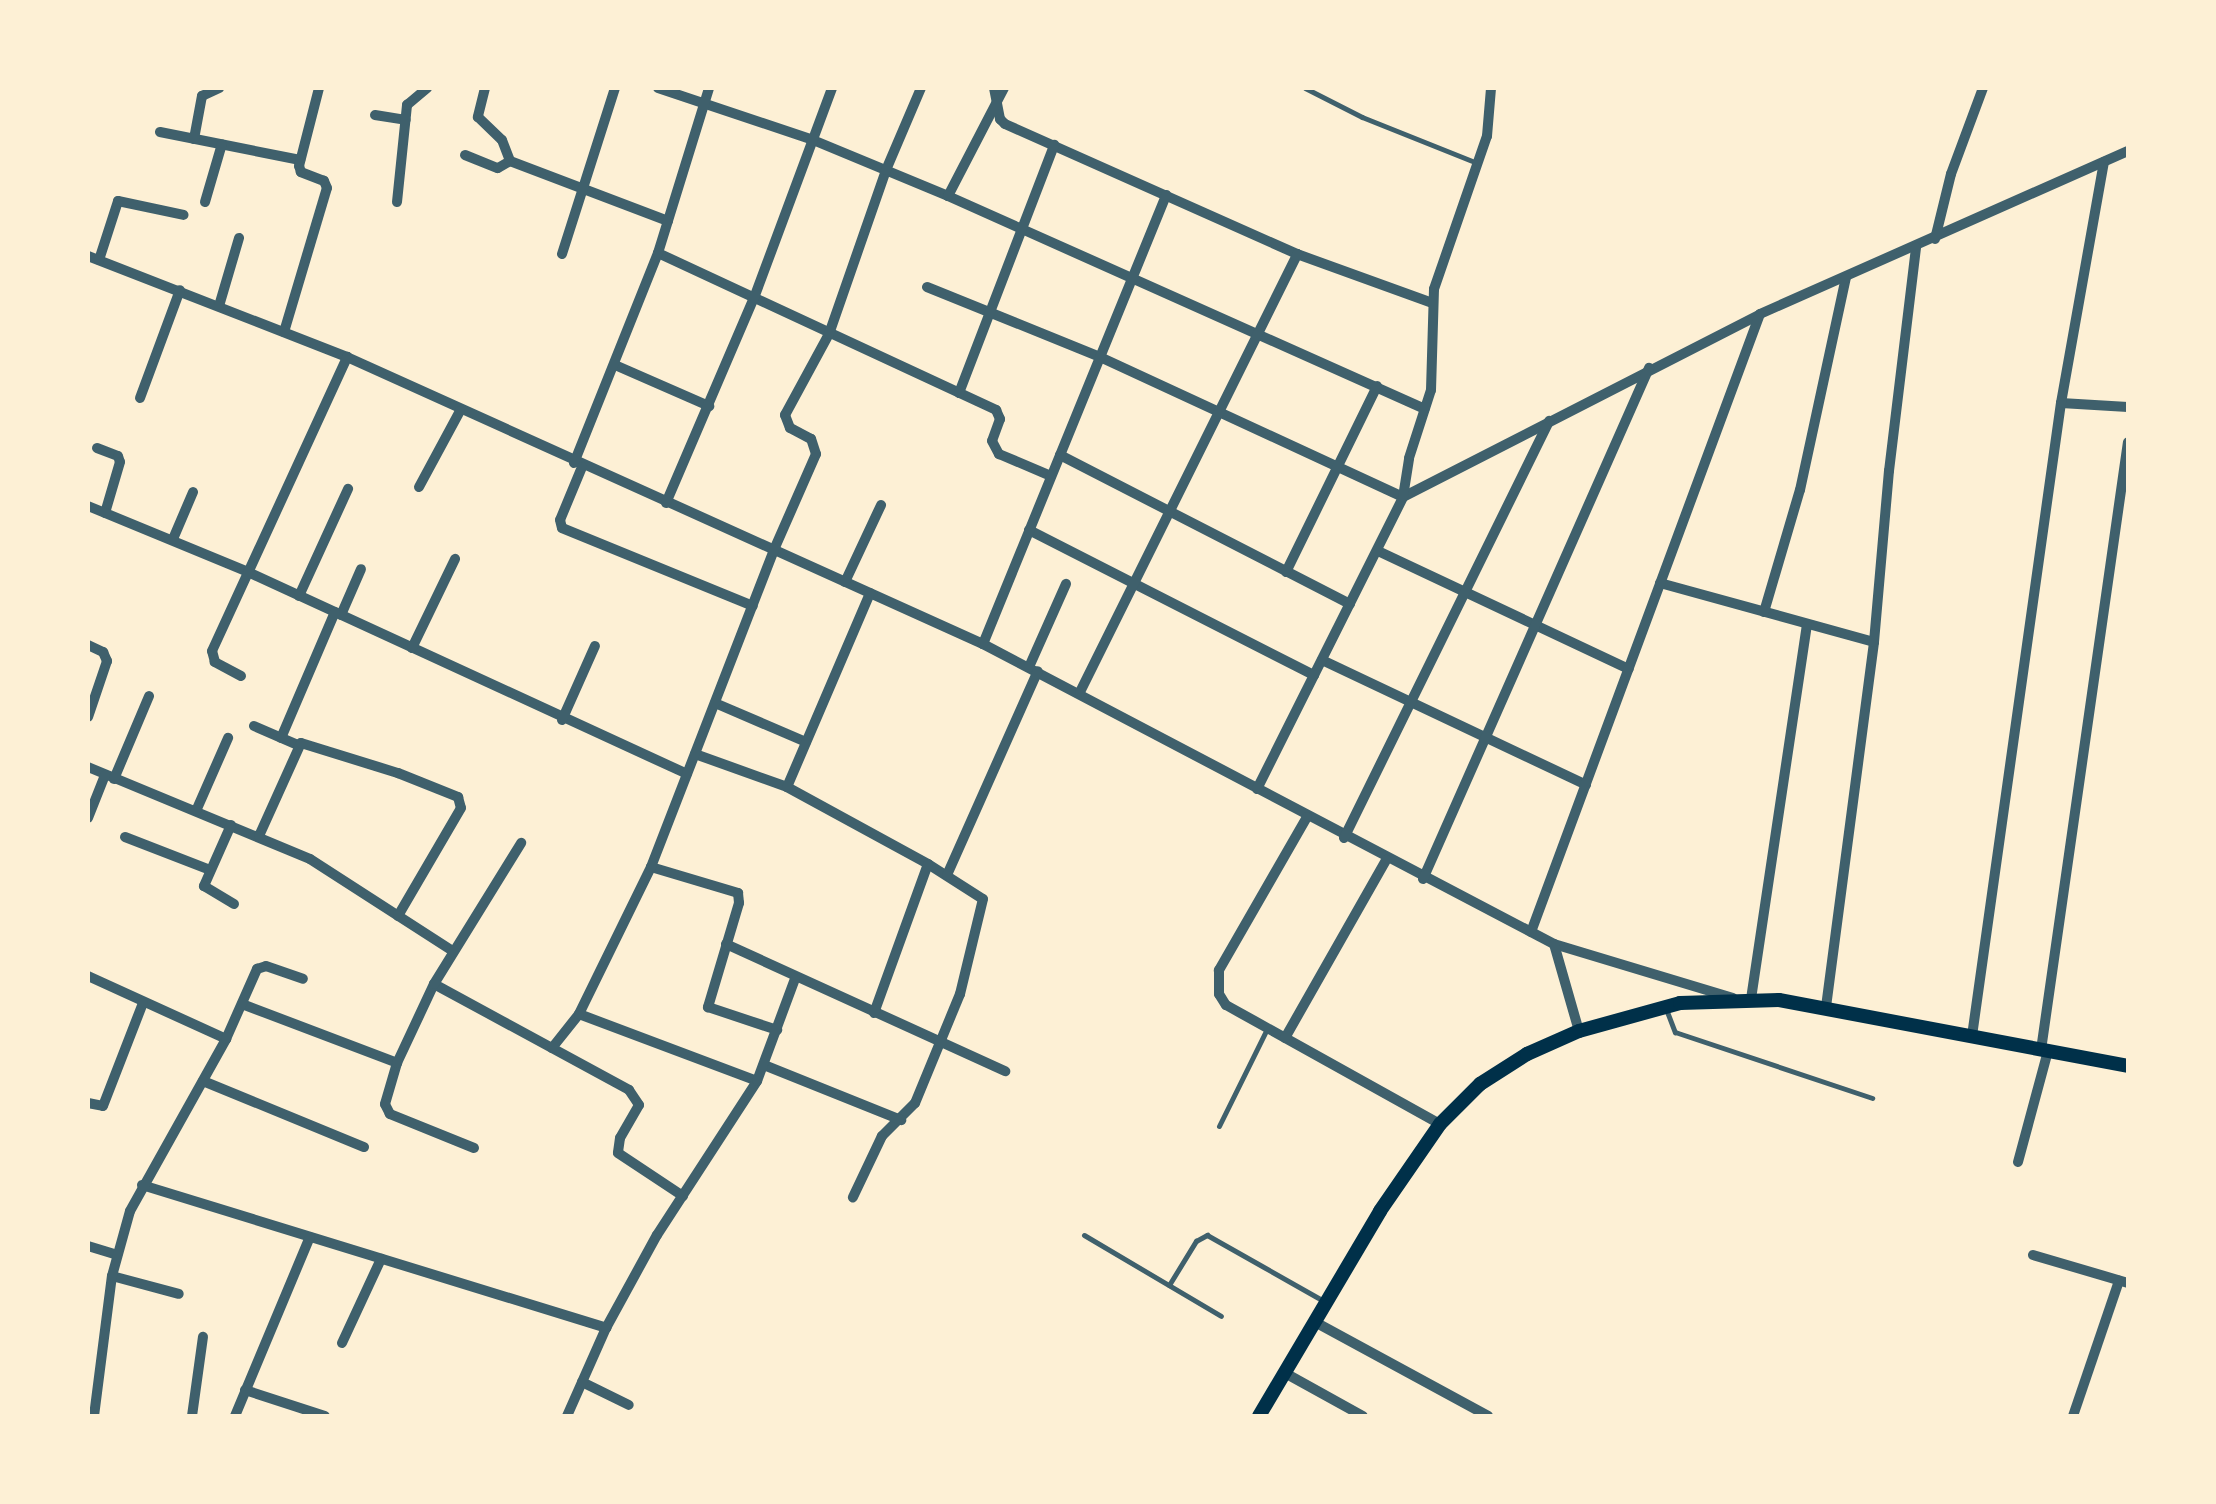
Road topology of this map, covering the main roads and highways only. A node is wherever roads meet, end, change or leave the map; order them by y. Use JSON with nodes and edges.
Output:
{"nodes":[{"id":1,"x":2128,"y":1066,"type":"edge"},
{"id":2,"x":1260,"y":1416,"type":"edge"}],
"edges":[{"from":1,"to":2,"type":"main road"}]}
